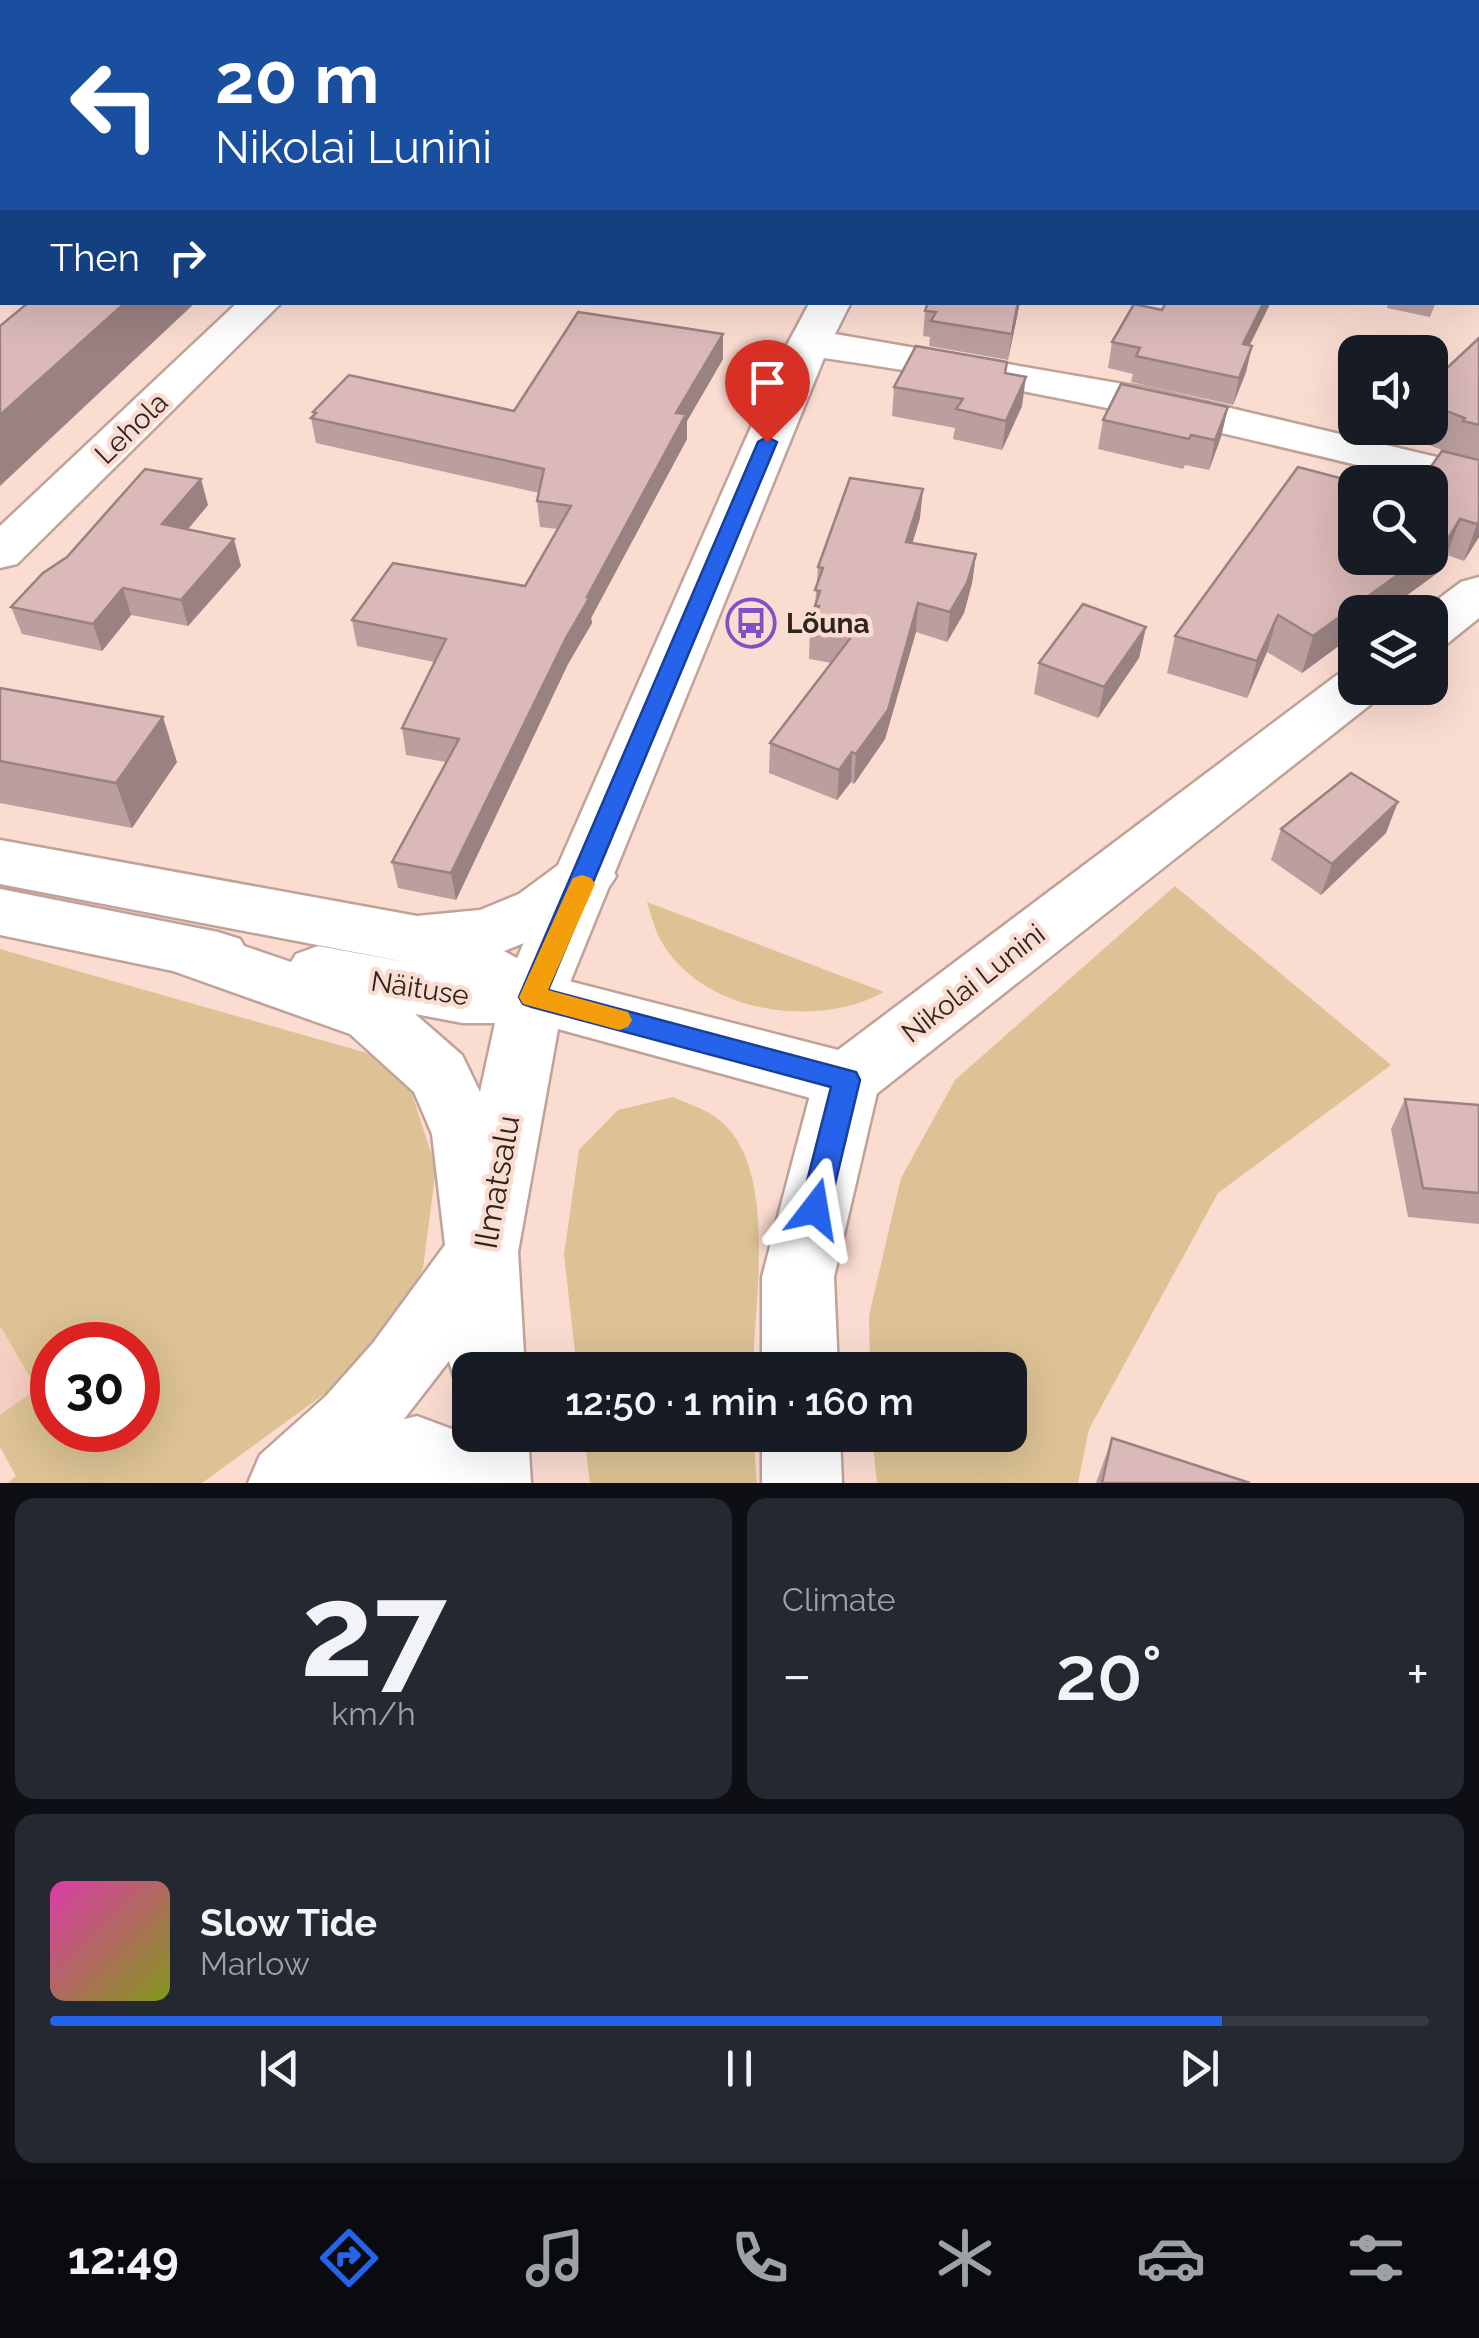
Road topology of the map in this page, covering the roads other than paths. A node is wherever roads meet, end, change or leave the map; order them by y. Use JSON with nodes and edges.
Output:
{"nodes":[{"id":1,"x":259,"y":305,"type":"edge"},
{"id":2,"x":820,"y":323,"type":"edge"},
{"id":3,"x":1479,"y":481,"type":"edge"},
{"id":4,"x":0,"y":552,"type":"edge"},
{"id":5,"x":1338,"y":702,"type":"edge"},
{"id":6,"x":0,"y":862,"type":"edge"},
{"id":7,"x":586,"y":876,"type":"junction"},
{"id":8,"x":0,"y":912,"type":"edge"},
{"id":9,"x":413,"y":940,"type":"junction"},
{"id":10,"x":184,"y":950,"type":"junction"},
{"id":11,"x":532,"y":997,"type":"junction"},
{"id":12,"x":846,"y":1080,"type":"junction"},
{"id":13,"x":482,"y":1252,"type":"junction"},
{"id":14,"x":486,"y":1352,"type":"edge"},
{"id":15,"x":800,"y":1352,"type":"edge"},
{"id":16,"x":490,"y":1452,"type":"edge"},
{"id":17,"x":801,"y":1452,"type":"edge"},
{"id":18,"x":288,"y":1483,"type":"edge"},
{"id":19,"x":331,"y":1483,"type":"edge"},
{"id":20,"x":491,"y":1483,"type":"edge"},
{"id":21,"x":802,"y":1483,"type":"edge"}],
"edges":[{"from":1,"to":4,"type":"street","name":"Lehola"},
{"from":2,"to":3,"type":"street"},
{"from":2,"to":7,"type":"street","name":"Ilmatsalu"},
{"from":5,"to":12,"type":"street","name":"Nikolai Lunini"},
{"from":6,"to":9,"type":"street","name":"Näituse"},
{"from":7,"to":9,"type":"street"},
{"from":7,"to":11,"type":"street","name":"Ilmatsalu"},
{"from":8,"to":10,"type":"street","name":"Näituse"},
{"from":9,"to":11,"type":"street","name":"Näituse"},
{"from":10,"to":11,"type":"street","name":"Näituse"},
{"from":10,"to":13,"type":"street"},
{"from":11,"to":12,"type":"street"},
{"from":11,"to":13,"type":"street","name":"Ilmatsalu"},
{"from":12,"to":15,"type":"street"},
{"from":13,"to":14,"type":"street","name":"Ilmatsalu"},
{"from":13,"to":18,"type":"street"},
{"from":16,"to":20,"type":"street"},
{"from":17,"to":21,"type":"street"},
{"from":19,"to":20,"type":"street"}]}
